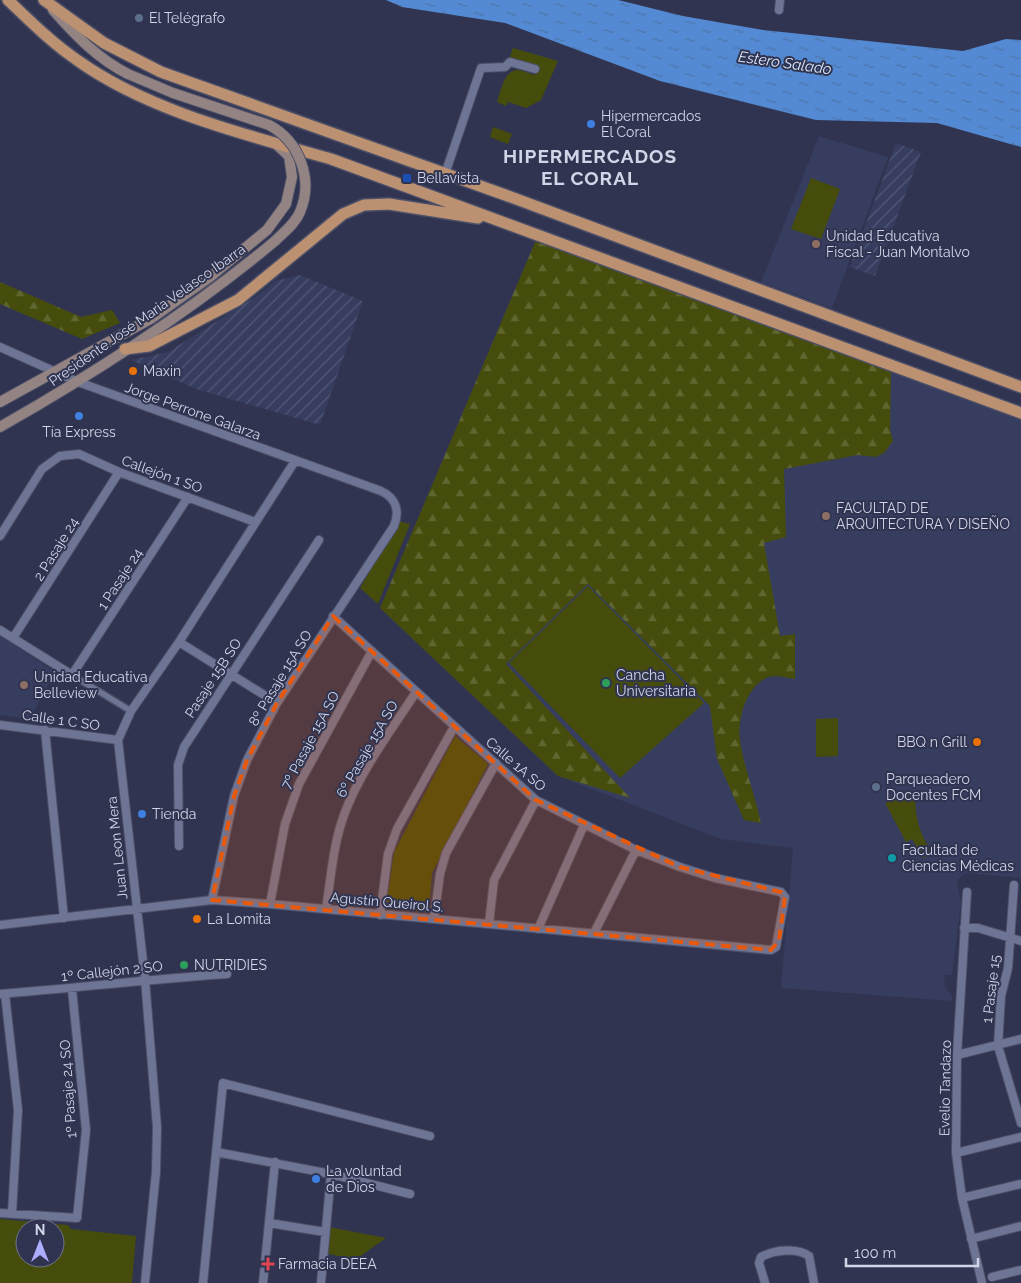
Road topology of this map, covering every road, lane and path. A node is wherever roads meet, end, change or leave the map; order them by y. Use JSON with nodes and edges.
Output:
{"nodes":[{"id":1,"x":8,"y":0,"type":"edge"},
{"id":2,"x":780,"y":0,"type":"edge"},
{"id":3,"x":46,"y":2,"type":"edge"},
{"id":4,"x":779,"y":10,"type":"dead end"},
{"id":5,"x":535,"y":69,"type":"dead end"},
{"id":6,"x":266,"y":140,"type":"junction"},
{"id":7,"x":445,"y":174,"type":"junction"},
{"id":8,"x":504,"y":222,"type":"junction"},
{"id":9,"x":0,"y":347,"type":"edge"},
{"id":10,"x":126,"y":349,"type":"junction"},
{"id":11,"x":53,"y":372,"type":"junction"},
{"id":12,"x":78,"y":382,"type":"junction"},
{"id":13,"x":1021,"y":387,"type":"edge"},
{"id":14,"x":0,"y":402,"type":"edge"},
{"id":15,"x":1021,"y":413,"type":"edge"},
{"id":16,"x":0,"y":427,"type":"edge"},
{"id":17,"x":295,"y":461,"type":"junction"},
{"id":18,"x":119,"y":472,"type":"junction"},
{"id":19,"x":381,"y":491,"type":"joint"},
{"id":20,"x":188,"y":497,"type":"junction"},
{"id":21,"x":255,"y":522,"type":"junction"},
{"id":22,"x":0,"y":536,"type":"edge"},
{"id":23,"x":319,"y":540,"type":"dead end"},
{"id":24,"x":333,"y":616,"type":"junction"},
{"id":25,"x":0,"y":630,"type":"edge"},
{"id":26,"x":13,"y":638,"type":"junction"},
{"id":27,"x":180,"y":642,"type":"junction"},
{"id":28,"x":372,"y":651,"type":"junction"},
{"id":29,"x":232,"y":673,"type":"junction"},
{"id":30,"x":72,"y":675,"type":"junction"},
{"id":31,"x":416,"y":692,"type":"junction"},
{"id":32,"x":277,"y":703,"type":"junction"},
{"id":33,"x":131,"y":712,"type":"junction"},
{"id":34,"x":0,"y":725,"type":"edge"},
{"id":35,"x":454,"y":727,"type":"junction"},
{"id":36,"x":45,"y":730,"type":"junction"},
{"id":37,"x":118,"y":740,"type":"junction"},
{"id":38,"x":496,"y":763,"type":"junction"},
{"id":39,"x":536,"y":800,"type":"junction"},
{"id":40,"x":584,"y":825,"type":"junction"},
{"id":41,"x":179,"y":846,"type":"dead end"},
{"id":42,"x":636,"y":850,"type":"junction"},
{"id":43,"x":1014,"y":886,"type":"dead end"},
{"id":44,"x":967,"y":892,"type":"dead end"},
{"id":45,"x":212,"y":900,"type":"junction"},
{"id":46,"x":270,"y":904,"type":"junction"},
{"id":47,"x":136,"y":909,"type":"junction"},
{"id":48,"x":326,"y":910,"type":"junction"},
{"id":49,"x":380,"y":915,"type":"junction"},
{"id":50,"x":64,"y":918,"type":"junction"},
{"id":51,"x":434,"y":919,"type":"junction"},
{"id":52,"x":489,"y":924,"type":"junction"},
{"id":53,"x":0,"y":925,"type":"edge"},
{"id":54,"x":964,"y":928,"type":"junction"},
{"id":55,"x":538,"y":929,"type":"junction"},
{"id":56,"x":594,"y":933,"type":"junction"},
{"id":57,"x":1009,"y":937,"type":"junction"},
{"id":58,"x":1021,"y":941,"type":"edge"},
{"id":59,"x":771,"y":950,"type":"joint"},
{"id":60,"x":226,"y":974,"type":"dead end"},
{"id":61,"x":145,"y":979,"type":"junction"},
{"id":62,"x":72,"y":989,"type":"junction"},
{"id":63,"x":3,"y":994,"type":"edge"},
{"id":64,"x":1021,"y":1039,"type":"edge"},
{"id":65,"x":998,"y":1046,"type":"junction"},
{"id":66,"x":957,"y":1054,"type":"junction"},
{"id":67,"x":1017,"y":1092,"type":"edge"},
{"id":68,"x":1021,"y":1123,"type":"edge"},
{"id":69,"x":430,"y":1136,"type":"dead end"},
{"id":70,"x":1021,"y":1137,"type":"edge"},
{"id":71,"x":216,"y":1152,"type":"junction"},
{"id":72,"x":956,"y":1153,"type":"junction"},
{"id":73,"x":275,"y":1162,"type":"junction"},
{"id":74,"x":331,"y":1174,"type":"junction"},
{"id":75,"x":1021,"y":1184,"type":"edge"},
{"id":76,"x":410,"y":1194,"type":"dead end"},
{"id":77,"x":962,"y":1198,"type":"junction"},
{"id":78,"x":0,"y":1213,"type":"edge"},
{"id":79,"x":12,"y":1213,"type":"junction"},
{"id":80,"x":269,"y":1222,"type":"junction"},
{"id":81,"x":1021,"y":1226,"type":"edge"},
{"id":82,"x":325,"y":1232,"type":"junction"},
{"id":83,"x":971,"y":1239,"type":"junction"},
{"id":84,"x":1021,"y":1270,"type":"edge"},
{"id":85,"x":992,"y":1276,"type":"dead end"},
{"id":86,"x":145,"y":1283,"type":"edge"},
{"id":87,"x":204,"y":1283,"type":"edge"},
{"id":88,"x":263,"y":1283,"type":"edge"},
{"id":89,"x":321,"y":1283,"type":"edge"},
{"id":90,"x":765,"y":1283,"type":"edge"},
{"id":91,"x":814,"y":1283,"type":"edge"},
{"id":92,"x":982,"y":1283,"type":"edge"}],
"edges":[{"from":1,"to":6,"type":"main road"},
{"from":2,"to":4,"type":"street"},
{"from":3,"to":7,"type":"main road"},
{"from":3,"to":10,"type":"main road","name":"Presidente José Maria Velasco Ibarra","bridge":true},
{"from":5,"to":7,"type":"street"},
{"from":6,"to":8,"type":"main road"},
{"from":6,"to":11,"type":"main road","name":"Presidente José Maria Velasco Ibarra"},
{"from":7,"to":13,"type":"main road"},
{"from":8,"to":10,"type":"main road"},
{"from":8,"to":15,"type":"main road"},
{"from":9,"to":11,"type":"street","name":"Jorge Perrone Galarza"},
{"from":10,"to":12,"type":"main road","name":"Presidente José Maria Velasco Ibarra"},
{"from":11,"to":12,"type":"street","name":"Jorge Perrone Galarza"},
{"from":11,"to":14,"type":"main road","name":"Presidente José Maria Velasco Ibarra"},
{"from":12,"to":16,"type":"main road","name":"Presidente José Maria Velasco Ibarra"},
{"from":12,"to":17,"type":"street","name":"Jorge Perrone Galarza"},
{"from":17,"to":19,"type":"street","name":"Jorge Perrone Galarza"},
{"from":17,"to":21,"type":"street"},
{"from":18,"to":20,"type":"street","name":"Callejón 1 SO"},
{"from":18,"to":22,"type":"street","name":"Callejón 1 SO"},
{"from":18,"to":26,"type":"street","name":"2 Pasaje 24"},
{"from":19,"to":24,"type":"street","name":"8º Pasaje 15A SO"},
{"from":20,"to":21,"type":"street","name":"Callejón 1 SO"},
{"from":20,"to":30,"type":"street","name":"1 Pasaje 24"},
{"from":21,"to":27,"type":"street"},
{"from":23,"to":29,"type":"street","name":"Pasaje 15B SO"},
{"from":24,"to":28,"type":"street","name":"Calle 1A SO"},
{"from":24,"to":32,"type":"street","name":"8º Pasaje 15A SO"},
{"from":25,"to":26,"type":"street"},
{"from":26,"to":30,"type":"street"},
{"from":27,"to":29,"type":"street"},
{"from":27,"to":33,"type":"street"},
{"from":28,"to":31,"type":"street","name":"Calle 1A SO"},
{"from":28,"to":46,"type":"street","name":"7º Pasaje 15A SO"},
{"from":29,"to":32,"type":"street"},
{"from":29,"to":41,"type":"street","name":"Pasaje 15B SO"},
{"from":30,"to":33,"type":"street"},
{"from":31,"to":35,"type":"street","name":"Calle 1A SO"},
{"from":31,"to":48,"type":"street","name":"6º Pasaje 15A SO"},
{"from":32,"to":45,"type":"street","name":"8º Pasaje 15A SO"},
{"from":33,"to":37,"type":"street"},
{"from":34,"to":36,"type":"street","name":"Calle 1 C SO"},
{"from":35,"to":38,"type":"street","name":"Calle 1A SO"},
{"from":35,"to":49,"type":"street"},
{"from":36,"to":37,"type":"street","name":"Calle 1 C SO"},
{"from":36,"to":50,"type":"street"},
{"from":37,"to":47,"type":"street","name":"Juan Leon Mera"},
{"from":38,"to":39,"type":"street","name":"Calle 1A SO"},
{"from":38,"to":51,"type":"street"},
{"from":39,"to":40,"type":"street","name":"Calle 1A SO"},
{"from":39,"to":52,"type":"street"},
{"from":40,"to":42,"type":"street","name":"Calle 1A SO"},
{"from":40,"to":55,"type":"street"},
{"from":42,"to":56,"type":"street"},
{"from":42,"to":59,"type":"street","name":"Calle 1A SO"},
{"from":43,"to":57,"type":"street","name":"1 Pasaje 15"},
{"from":44,"to":54,"type":"street","name":"Evelio Tandazo"},
{"from":45,"to":46,"type":"street","name":"Agustín Queirol S."},
{"from":45,"to":47,"type":"street","name":"Agustín Queirol S."},
{"from":46,"to":48,"type":"street","name":"Agustín Queirol S."},
{"from":47,"to":50,"type":"street","name":"Agustín Queirol S."},
{"from":47,"to":61,"type":"street","name":"Juan Leon Mera"},
{"from":48,"to":49,"type":"street","name":"Agustín Queirol S."},
{"from":49,"to":51,"type":"street","name":"Agustín Queirol S."},
{"from":50,"to":53,"type":"street","name":"Agustín Queirol S."},
{"from":51,"to":52,"type":"street","name":"Agustín Queirol S."},
{"from":52,"to":55,"type":"street","name":"Agustín Queirol S."},
{"from":54,"to":57,"type":"street"},
{"from":54,"to":66,"type":"street","name":"Evelio Tandazo"},
{"from":55,"to":56,"type":"street","name":"Agustín Queirol S."},
{"from":56,"to":59,"type":"street","name":"Agustín Queirol S."},
{"from":57,"to":58,"type":"street"},
{"from":57,"to":65,"type":"street","name":"1 Pasaje 15"},
{"from":60,"to":61,"type":"street","name":"1º Callejón 2 SO"},
{"from":61,"to":62,"type":"street","name":"1º Callejón 2 SO"},
{"from":61,"to":86,"type":"street","name":"Juan Leon Mera"},
{"from":62,"to":63,"type":"street","name":"1º Callejón 2 SO"},
{"from":62,"to":79,"type":"street","name":"1º Pasaje 24 SO"},
{"from":63,"to":79,"type":"street"},
{"from":64,"to":65,"type":"street"},
{"from":65,"to":66,"type":"street"},
{"from":65,"to":67,"type":"street","name":"1 Pasaje 15"},
{"from":66,"to":72,"type":"street","name":"Evelio Tandazo"},
{"from":67,"to":68,"type":"street","name":"1 Pasaje 15"},
{"from":69,"to":71,"type":"street"},
{"from":70,"to":72,"type":"street"},
{"from":71,"to":73,"type":"street"},
{"from":71,"to":87,"type":"street"},
{"from":72,"to":77,"type":"street","name":"Evelio Tandazo"},
{"from":73,"to":74,"type":"street"},
{"from":73,"to":80,"type":"street"},
{"from":74,"to":76,"type":"street"},
{"from":74,"to":82,"type":"street"},
{"from":75,"to":77,"type":"street"},
{"from":77,"to":83,"type":"street","name":"Evelio Tandazo"},
{"from":78,"to":79,"type":"street"},
{"from":80,"to":82,"type":"street"},
{"from":80,"to":88,"type":"street"},
{"from":81,"to":83,"type":"street"},
{"from":82,"to":89,"type":"street"},
{"from":83,"to":92,"type":"street","name":"Evelio Tandazo"},
{"from":84,"to":85,"type":"street"},
{"from":90,"to":91,"type":"street"}]}
